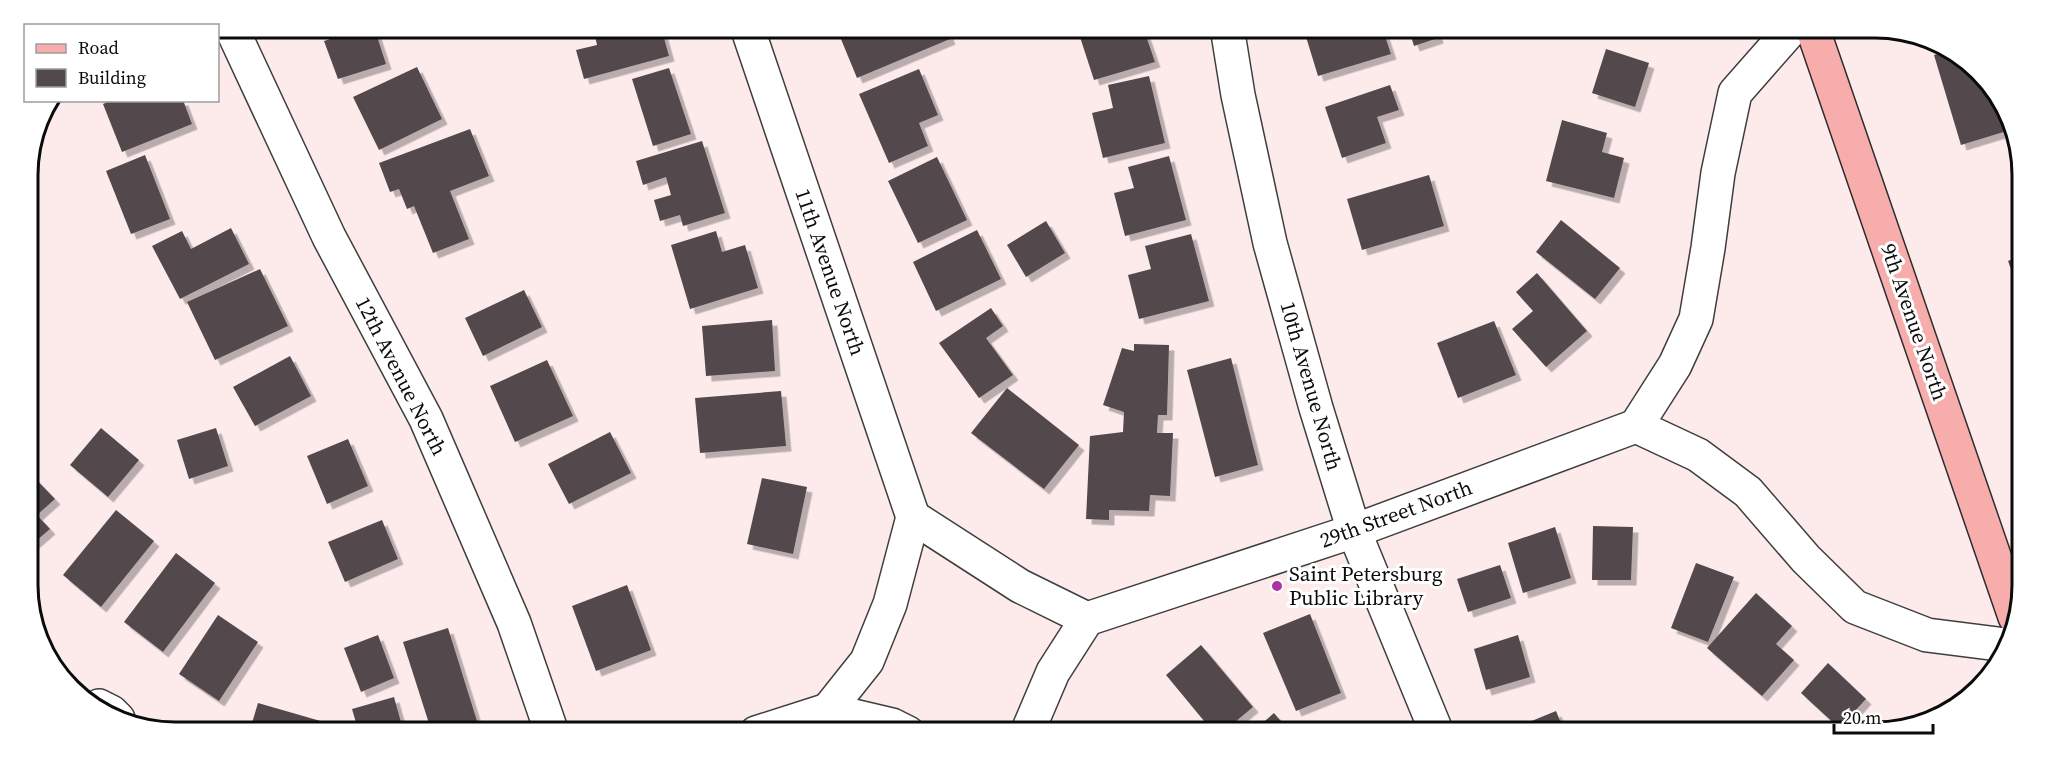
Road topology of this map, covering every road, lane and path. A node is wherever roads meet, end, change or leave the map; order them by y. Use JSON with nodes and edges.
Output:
{"nodes":[{"id":1,"x":236,"y":38,"type":"edge"},
{"id":2,"x":751,"y":38,"type":"edge"},
{"id":3,"x":1229,"y":38,"type":"edge"},
{"id":4,"x":1782,"y":38,"type":"edge"},
{"id":5,"x":1816,"y":38,"type":"edge"},
{"id":6,"x":1636,"y":426,"type":"junction"},
{"id":7,"x":913,"y":517,"type":"junction"},
{"id":8,"x":1354,"y":531,"type":"junction"},
{"id":9,"x":2011,"y":603,"type":"edge"},
{"id":10,"x":1087,"y":619,"type":"junction"},
{"id":11,"x":1999,"y":644,"type":"edge"},
{"id":12,"x":828,"y":710,"type":"junction"},
{"id":13,"x":1031,"y":722,"type":"edge"},
{"id":14,"x":1433,"y":722,"type":"edge"},
{"id":15,"x":548,"y":723,"type":"edge"},
{"id":16,"x":788,"y":723,"type":"edge"},
{"id":17,"x":882,"y":723,"type":"edge"}],
"edges":[{"from":1,"to":15,"type":"street","name":"12th Avenue North"},
{"from":2,"to":7,"type":"street","name":"11th Avenue North"},
{"from":3,"to":8,"type":"street","name":"10th Avenue North"},
{"from":4,"to":6,"type":"street"},
{"from":5,"to":9,"type":"street","name":"9th Avenue North"},
{"from":6,"to":8,"type":"street","name":"29th Street North"},
{"from":6,"to":11,"type":"street"},
{"from":7,"to":10,"type":"street"},
{"from":7,"to":12,"type":"street"},
{"from":8,"to":10,"type":"street","name":"29th Street North"},
{"from":8,"to":14,"type":"street","name":"10th Avenue North"},
{"from":10,"to":13,"type":"street"},
{"from":12,"to":16,"type":"street"},
{"from":12,"to":17,"type":"street"}]}
